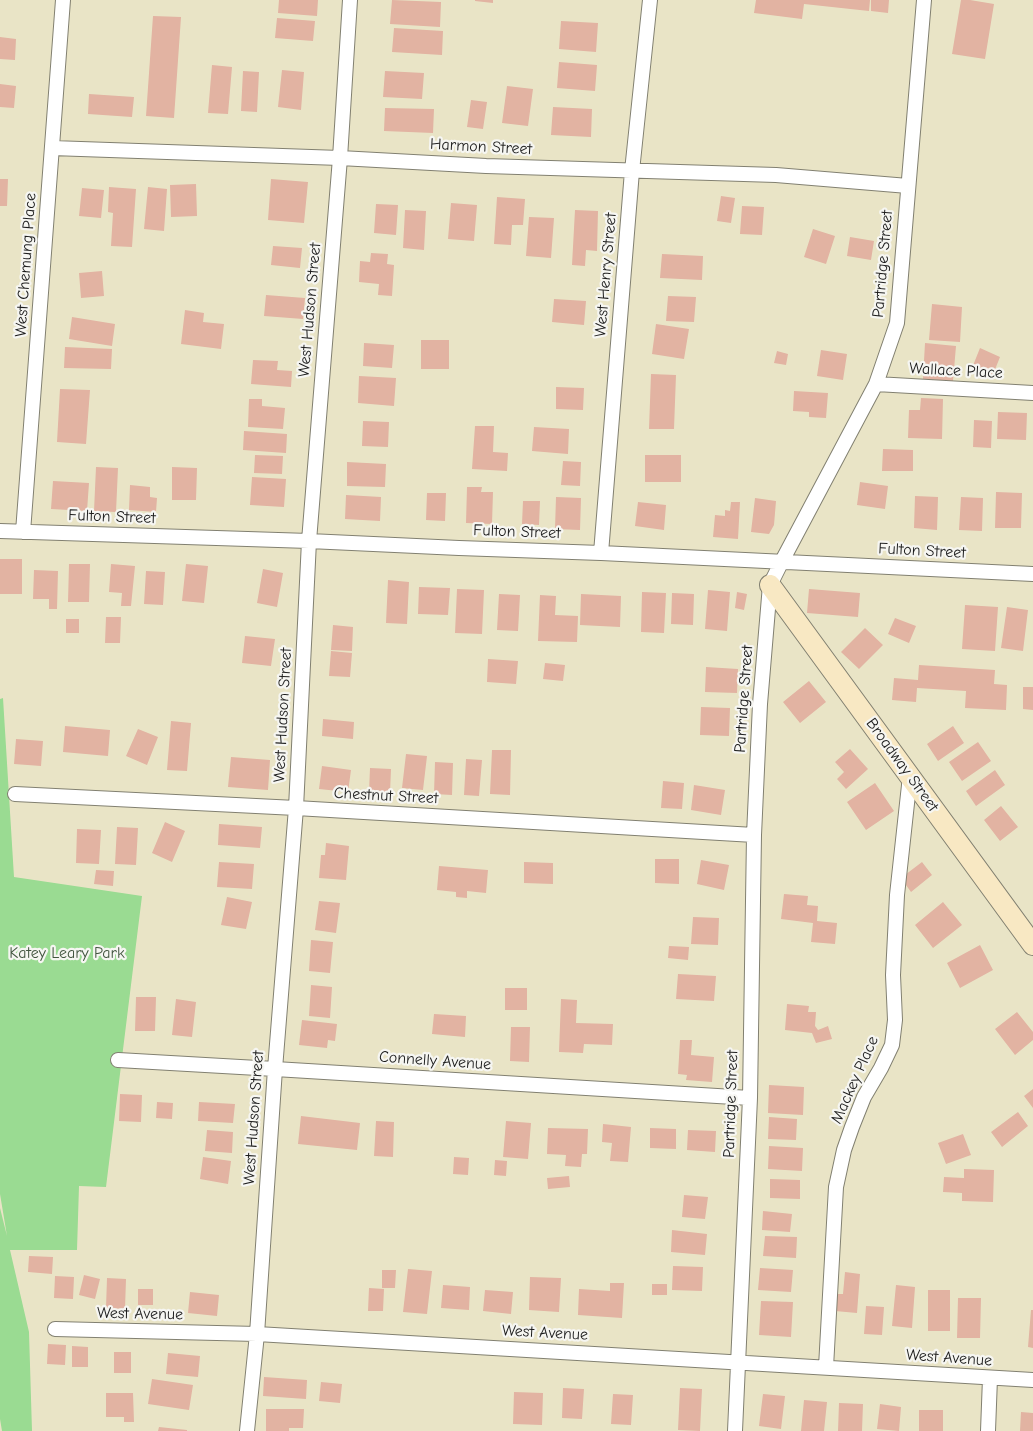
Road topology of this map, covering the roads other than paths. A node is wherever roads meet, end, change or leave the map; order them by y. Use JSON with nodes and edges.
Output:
{"nodes":[{"id":1,"x":63,"y":0,"type":"edge"},
{"id":2,"x":350,"y":0,"type":"edge"},
{"id":3,"x":650,"y":0,"type":"edge"},
{"id":4,"x":924,"y":0,"type":"edge"},
{"id":5,"x":52,"y":148,"type":"junction"},
{"id":6,"x":340,"y":158,"type":"junction"},
{"id":7,"x":632,"y":170,"type":"junction"},
{"id":8,"x":908,"y":186,"type":"junction"},
{"id":9,"x":876,"y":384,"type":"junction"},
{"id":10,"x":1033,"y":393,"type":"edge"},
{"id":11,"x":0,"y":531,"type":"edge"},
{"id":12,"x":23,"y":532,"type":"junction"},
{"id":13,"x":309,"y":541,"type":"junction"},
{"id":14,"x":601,"y":553,"type":"junction"},
{"id":15,"x":781,"y":562,"type":"junction"},
{"id":16,"x":1033,"y":574,"type":"edge"},
{"id":17,"x":770,"y":585,"type":"junction"},
{"id":18,"x":910,"y":776,"type":"junction"},
{"id":19,"x":15,"y":794,"type":"dead end"},
{"id":20,"x":296,"y":808,"type":"junction"},
{"id":21,"x":754,"y":835,"type":"junction"},
{"id":22,"x":1033,"y":946,"type":"edge"},
{"id":23,"x":118,"y":1060,"type":"dead end"},
{"id":24,"x":275,"y":1069,"type":"junction"},
{"id":25,"x":750,"y":1098,"type":"junction"},
{"id":26,"x":55,"y":1329,"type":"dead end"},
{"id":27,"x":256,"y":1334,"type":"junction"},
{"id":28,"x":738,"y":1362,"type":"junction"},
{"id":29,"x":826,"y":1367,"type":"junction"},
{"id":30,"x":990,"y":1378,"type":"junction"},
{"id":31,"x":1033,"y":1380,"type":"edge"},
{"id":32,"x":247,"y":1431,"type":"edge"},
{"id":33,"x":734,"y":1431,"type":"edge"},
{"id":34,"x":988,"y":1431,"type":"edge"}],
"edges":[{"from":1,"to":5,"type":"street","name":"West Chemung Place"},
{"from":2,"to":6,"type":"street","name":"West Hudson Street"},
{"from":3,"to":7,"type":"street","name":"West Henry Street"},
{"from":4,"to":8,"type":"street","name":"Partridge Street"},
{"from":5,"to":6,"type":"street","name":"Harmon Street"},
{"from":5,"to":12,"type":"street","name":"West Chemung Place"},
{"from":6,"to":7,"type":"street","name":"Harmon Street"},
{"from":6,"to":13,"type":"street","name":"West Hudson Street"},
{"from":7,"to":8,"type":"street","name":"Harmon Street"},
{"from":7,"to":14,"type":"street","name":"West Henry Street"},
{"from":8,"to":9,"type":"street","name":"Partridge Street"},
{"from":9,"to":10,"type":"street","name":"Wallace Place"},
{"from":9,"to":15,"type":"street","name":"Partridge Street"},
{"from":11,"to":12,"type":"street","name":"Fulton Street"},
{"from":12,"to":13,"type":"street","name":"Fulton Street"},
{"from":13,"to":14,"type":"street","name":"Fulton Street"},
{"from":13,"to":20,"type":"street","name":"West Hudson Street"},
{"from":14,"to":15,"type":"street","name":"Fulton Street"},
{"from":15,"to":16,"type":"street","name":"Fulton Street"},
{"from":15,"to":17,"type":"street","name":"Partridge Street"},
{"from":17,"to":18,"type":"street","name":"Broadway Street"},
{"from":17,"to":21,"type":"street","name":"Partridge Street"},
{"from":18,"to":22,"type":"street","name":"Broadway Street"},
{"from":18,"to":29,"type":"street","name":"Mackey Place"},
{"from":19,"to":20,"type":"street","name":"Chestnut Street"},
{"from":20,"to":21,"type":"street","name":"Chestnut Street"},
{"from":20,"to":24,"type":"street","name":"West Hudson Street"},
{"from":21,"to":25,"type":"street","name":"Partridge Street"},
{"from":23,"to":24,"type":"street","name":"Connelly Avenue"},
{"from":24,"to":25,"type":"street","name":"Connelly Avenue"},
{"from":24,"to":27,"type":"street","name":"West Hudson Street"},
{"from":25,"to":28,"type":"street","name":"Partridge Street"},
{"from":26,"to":27,"type":"street","name":"West Avenue"},
{"from":27,"to":28,"type":"street","name":"West Avenue"},
{"from":27,"to":32,"type":"street","name":"West Hudson Street"},
{"from":28,"to":29,"type":"street","name":"West Avenue"},
{"from":28,"to":33,"type":"street","name":"Partridge Street"},
{"from":29,"to":30,"type":"street","name":"West Avenue"},
{"from":30,"to":31,"type":"street","name":"West Avenue"},
{"from":30,"to":34,"type":"street"}]}
